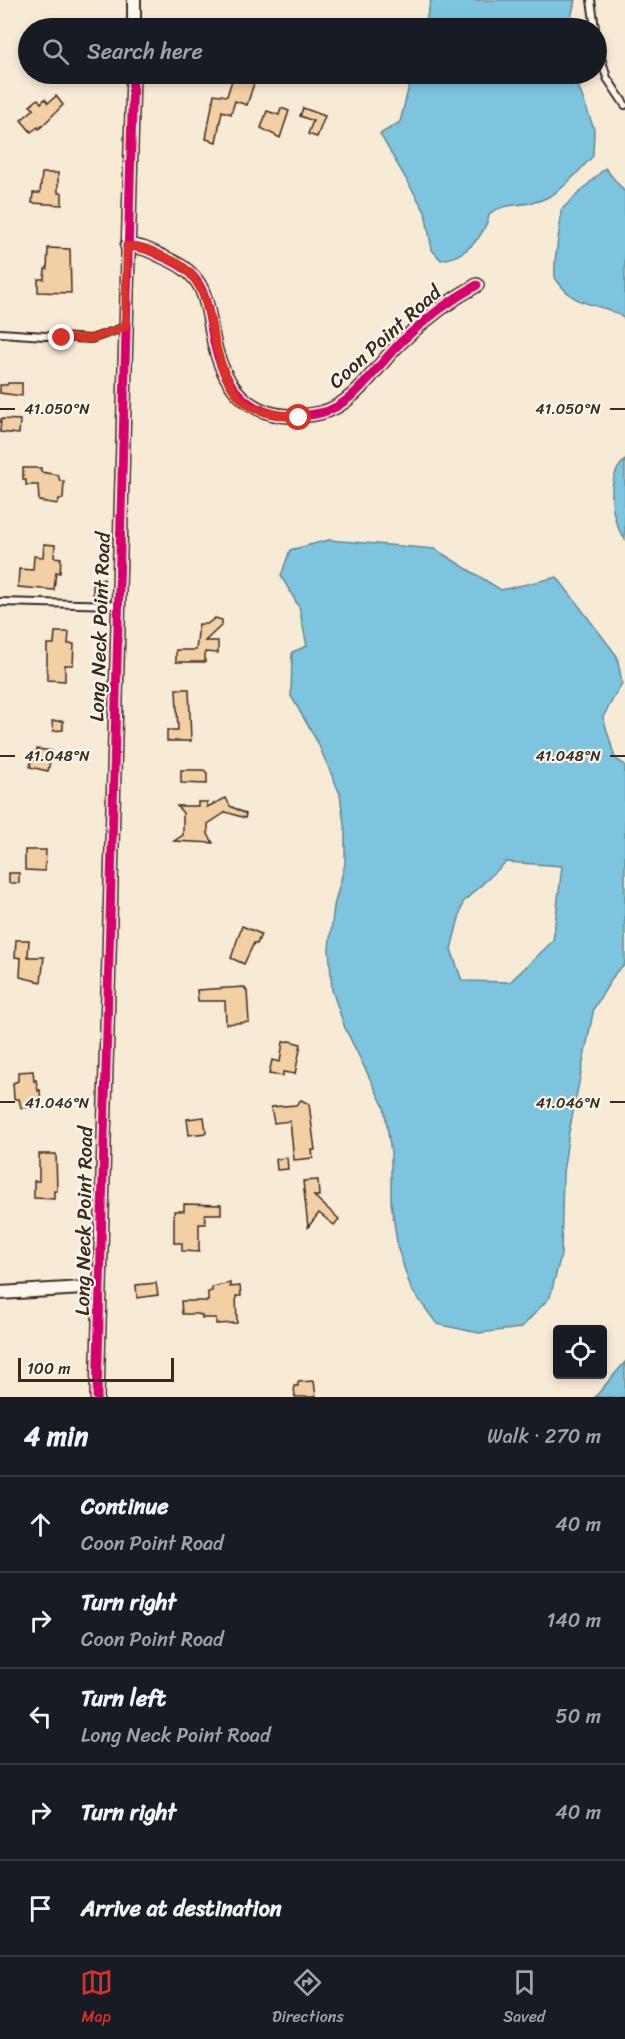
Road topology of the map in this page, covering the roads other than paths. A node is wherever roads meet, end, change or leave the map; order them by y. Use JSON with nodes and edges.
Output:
{"nodes":[{"id":1,"x":134,"y":0,"type":"edge"},
{"id":2,"x":591,"y":0,"type":"edge"},
{"id":3,"x":134,"y":18,"type":"edge"},
{"id":4,"x":594,"y":18,"type":"edge"},
{"id":5,"x":607,"y":78,"type":"edge"},
{"id":6,"x":133,"y":84,"type":"edge"},
{"id":7,"x":625,"y":105,"type":"edge"},
{"id":8,"x":127,"y":246,"type":"junction"},
{"id":9,"x":477,"y":285,"type":"dead end"},
{"id":10,"x":125,"y":327,"type":"junction"},
{"id":11,"x":0,"y":333,"type":"edge"},
{"id":12,"x":0,"y":602,"type":"edge"},
{"id":13,"x":117,"y":605,"type":"junction"},
{"id":14,"x":100,"y":1287,"type":"junction"},
{"id":15,"x":0,"y":1293,"type":"edge"},
{"id":16,"x":98,"y":1397,"type":"edge"}],
"edges":[{"from":1,"to":3,"type":"street"},
{"from":2,"to":4,"type":"lane"},
{"from":5,"to":7,"type":"lane"},
{"from":6,"to":8,"type":"street","name":"Long Neck Point Road"},
{"from":8,"to":9,"type":"street","name":"Coon Point Road"},
{"from":8,"to":10,"type":"street","name":"Long Neck Point Road"},
{"from":10,"to":11,"type":"lane"},
{"from":10,"to":13,"type":"street","name":"Long Neck Point Road"},
{"from":12,"to":13,"type":"lane"},
{"from":13,"to":14,"type":"street","name":"Long Neck Point Road"},
{"from":14,"to":15,"type":"street"},
{"from":14,"to":16,"type":"street","name":"Long Neck Point Road"}]}
